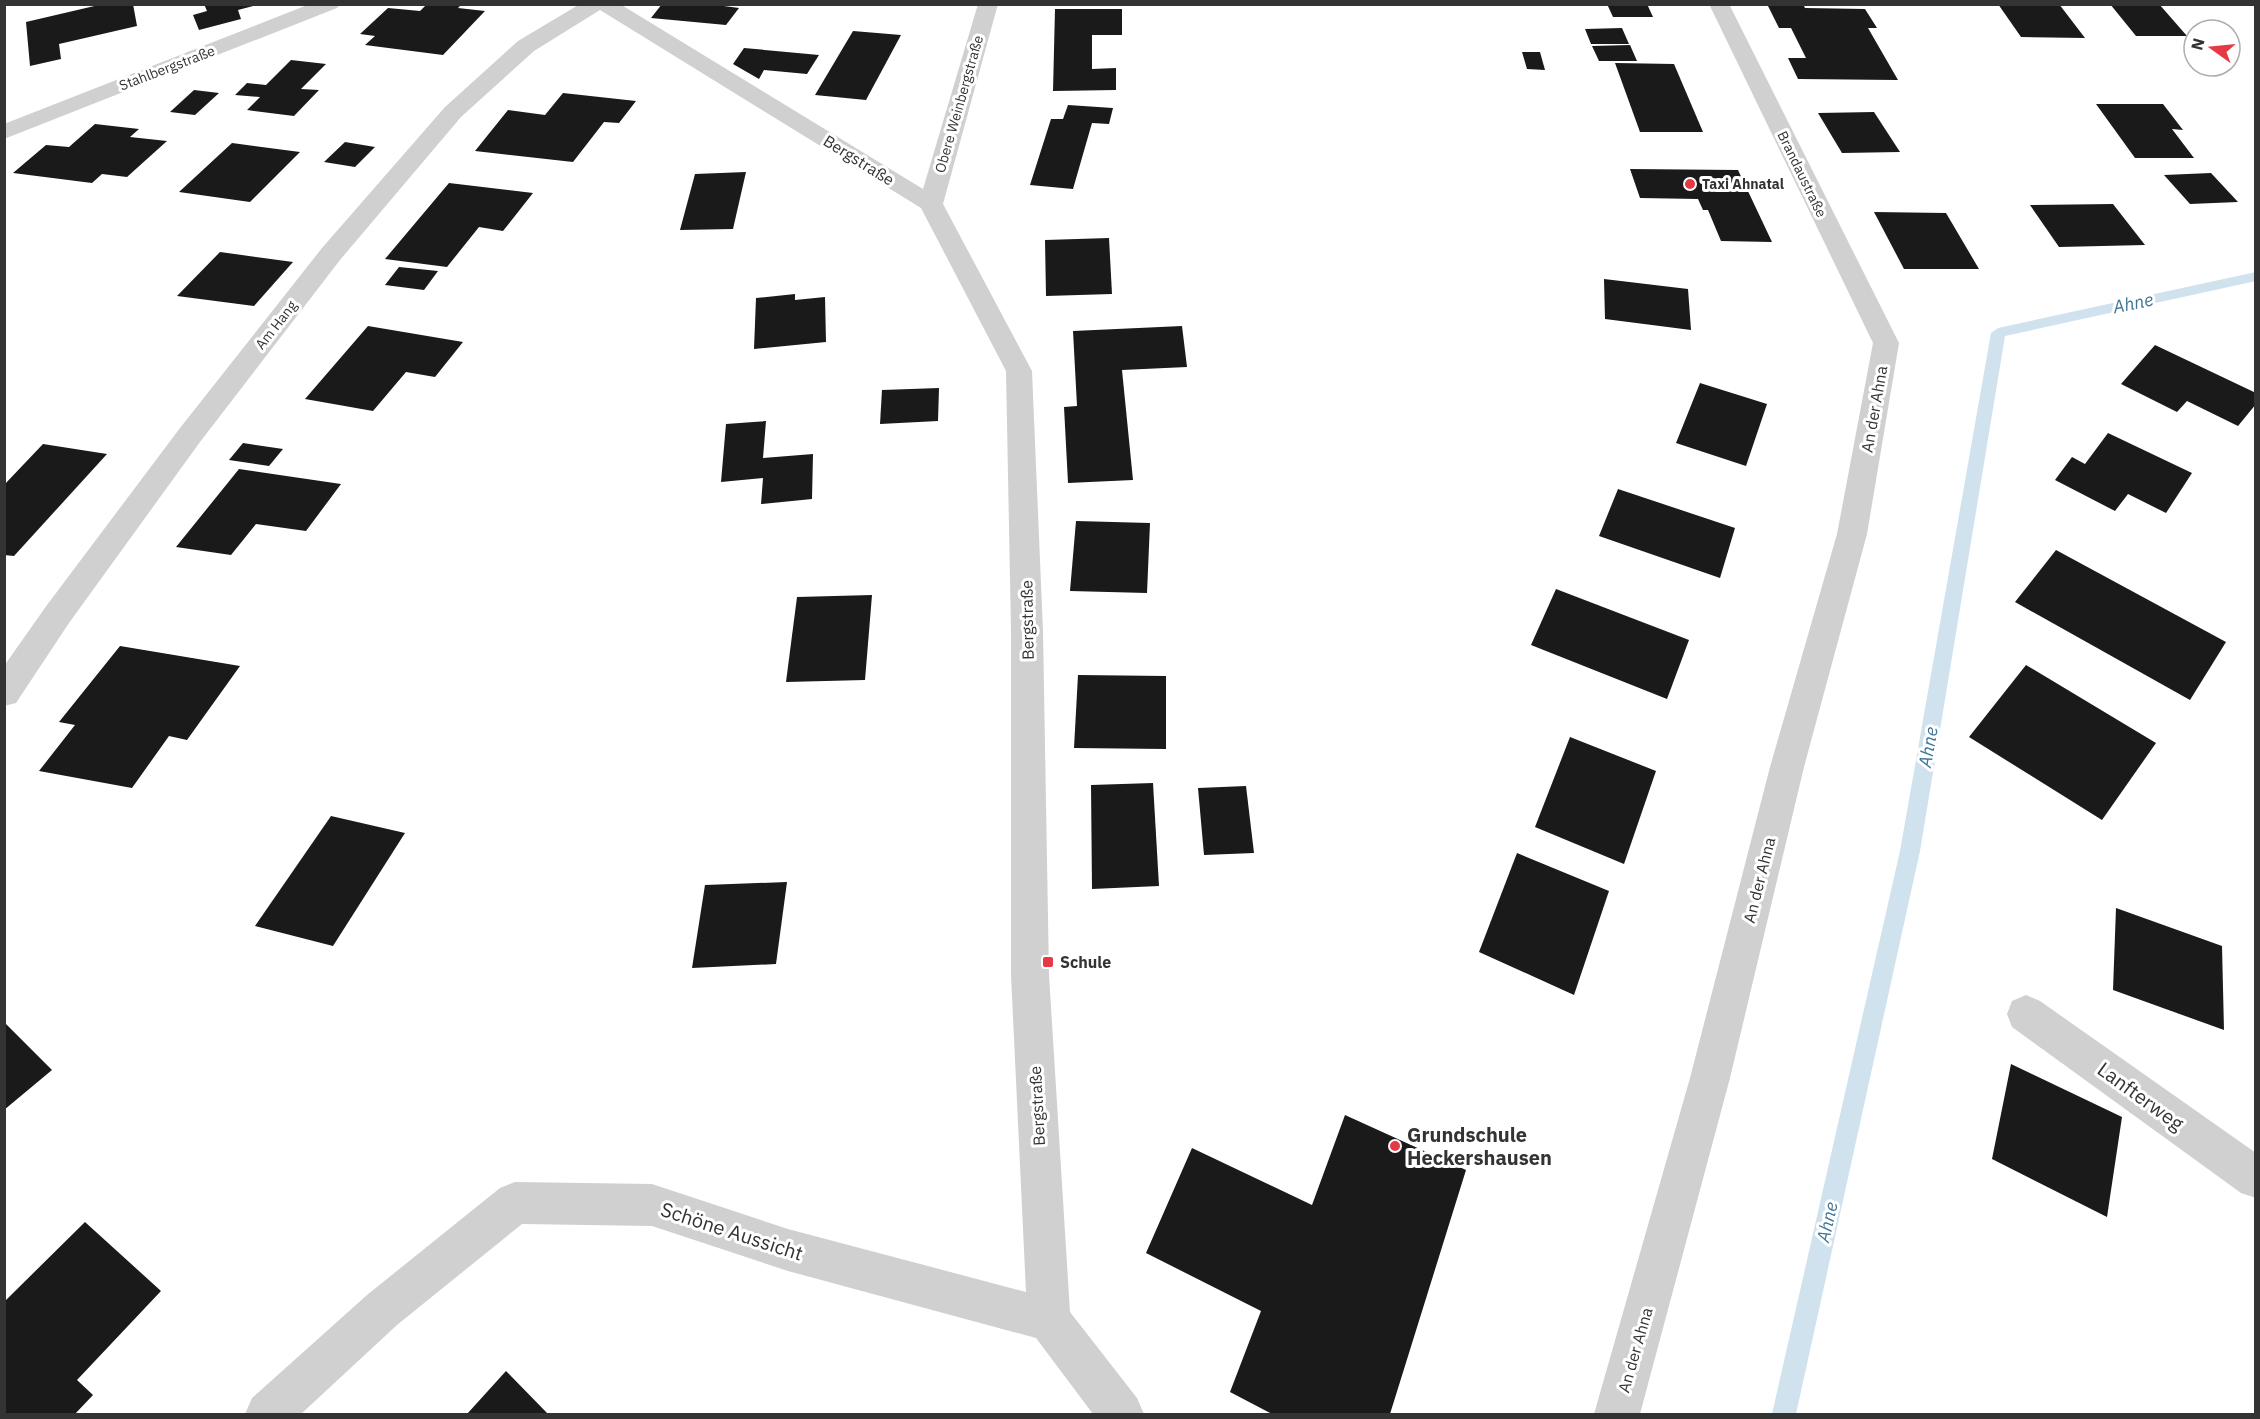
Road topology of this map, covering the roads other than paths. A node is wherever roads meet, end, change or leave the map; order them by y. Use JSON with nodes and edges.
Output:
{"nodes":[{"id":1,"x":330,"y":4,"type":"edge"},
{"id":2,"x":596,"y":4,"type":"edge"},
{"id":3,"x":606,"y":4,"type":"edge"},
{"id":4,"x":988,"y":4,"type":"edge"},
{"id":5,"x":1719,"y":4,"type":"edge"},
{"id":6,"x":4,"y":132,"type":"edge"},
{"id":7,"x":931,"y":204,"type":"junction"},
{"id":8,"x":1886,"y":343,"type":"joint"},
{"id":9,"x":4,"y":693,"type":"edge"},
{"id":10,"x":2026,"y":1014,"type":"dead end"},
{"id":11,"x":2256,"y":1178,"type":"edge"},
{"id":12,"x":1049,"y":1320,"type":"junction"},
{"id":13,"x":268,"y":1414,"type":"edge"},
{"id":14,"x":1121,"y":1414,"type":"edge"},
{"id":15,"x":1617,"y":1414,"type":"edge"}],
"edges":[{"from":1,"to":6,"type":"street","name":"Stahlbergstraße"},
{"from":2,"to":9,"type":"street","name":"Am Hang"},
{"from":3,"to":7,"type":"street","name":"Bergstraße"},
{"from":4,"to":7,"type":"street","name":"Obere Weinbergstraße"},
{"from":5,"to":8,"type":"street","name":"Brandaustraße"},
{"from":7,"to":12,"type":"street","name":"Bergstraße"},
{"from":8,"to":15,"type":"street","name":"An der Ahna"},
{"from":10,"to":11,"type":"street","name":"Lanfterweg"},
{"from":12,"to":13,"type":"street","name":"Schöne Aussicht"},
{"from":12,"to":14,"type":"street"}]}
